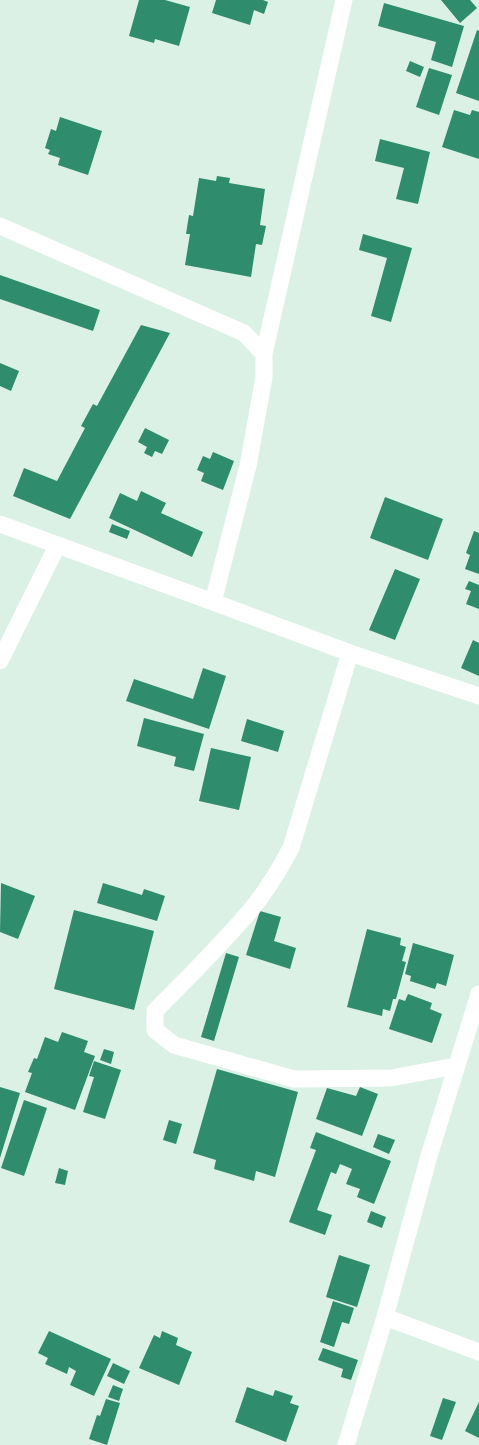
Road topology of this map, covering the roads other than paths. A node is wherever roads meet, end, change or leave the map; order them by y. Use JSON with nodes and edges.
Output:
{"nodes":[{"id":1,"x":344,"y":0,"type":"edge"},
{"id":2,"x":0,"y":226,"type":"edge"},
{"id":3,"x":264,"y":354,"type":"junction"},
{"id":4,"x":0,"y":524,"type":"edge"},
{"id":5,"x":57,"y":546,"type":"junction"},
{"id":6,"x":213,"y":602,"type":"junction"},
{"id":7,"x":350,"y":653,"type":"junction"},
{"id":8,"x":0,"y":660,"type":"edge"},
{"id":9,"x":479,"y":696,"type":"edge"},
{"id":10,"x":479,"y":994,"type":"edge"},
{"id":11,"x":456,"y":1066,"type":"junction"},
{"id":12,"x":385,"y":1317,"type":"junction"},
{"id":13,"x":479,"y":1352,"type":"edge"},
{"id":14,"x":346,"y":1445,"type":"edge"}],
"edges":[{"from":1,"to":3,"type":"street"},
{"from":2,"to":3,"type":"street"},
{"from":3,"to":6,"type":"street"},
{"from":4,"to":5,"type":"street"},
{"from":5,"to":6,"type":"street"},
{"from":5,"to":8,"type":"street"},
{"from":6,"to":7,"type":"street"},
{"from":7,"to":9,"type":"street"},
{"from":7,"to":11,"type":"street"},
{"from":10,"to":11,"type":"street"},
{"from":11,"to":12,"type":"street"},
{"from":12,"to":13,"type":"street"},
{"from":12,"to":14,"type":"street"}]}
